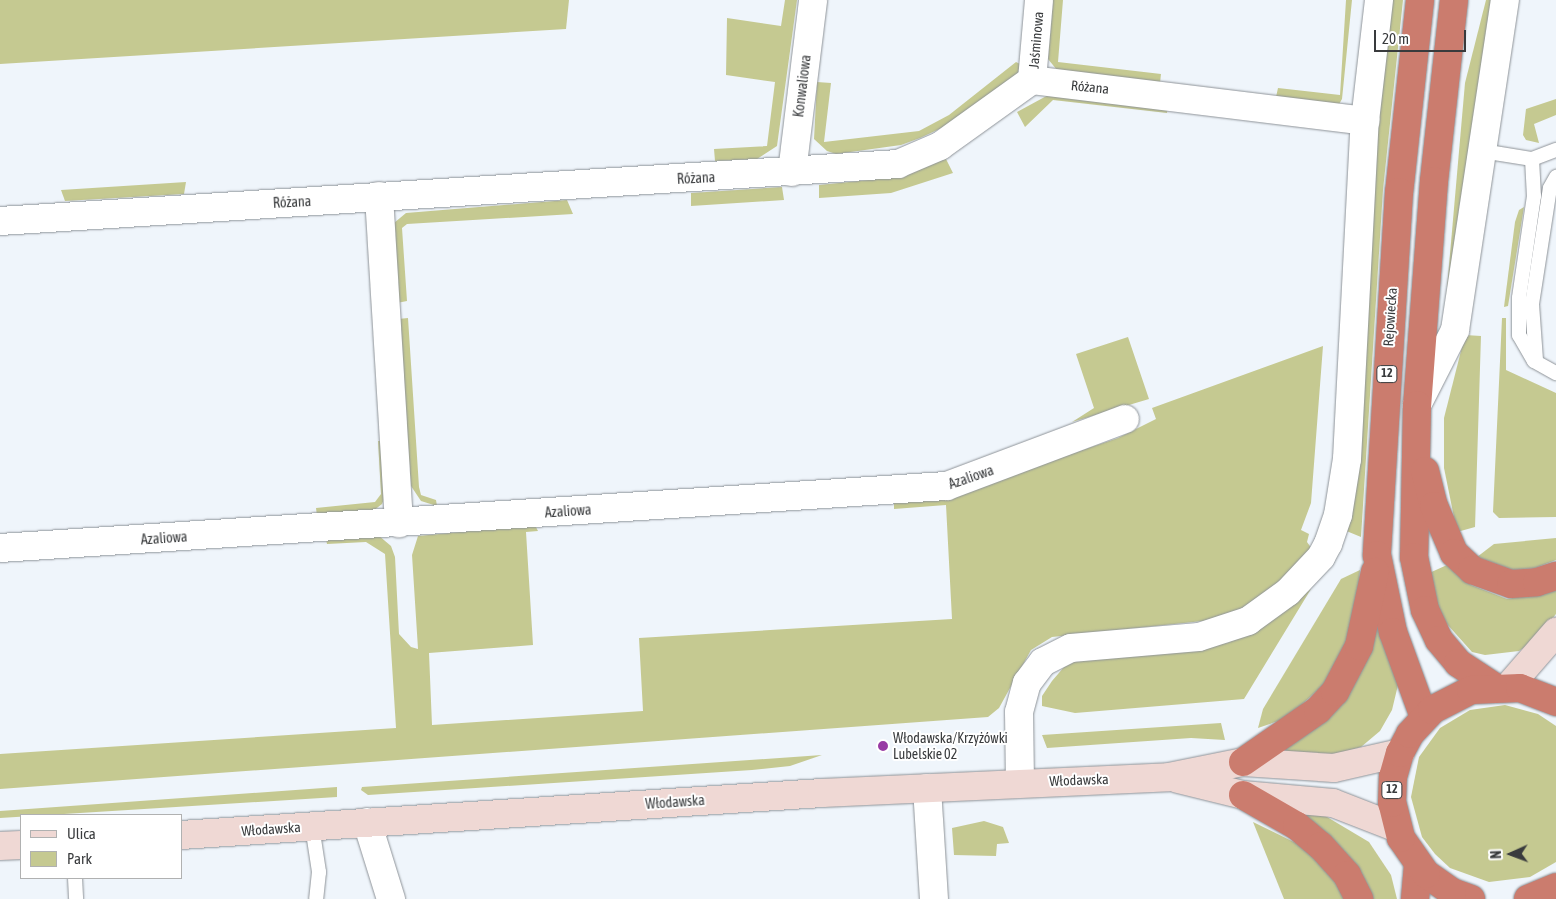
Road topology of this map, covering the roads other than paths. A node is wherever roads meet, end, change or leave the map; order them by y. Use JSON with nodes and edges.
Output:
{"nodes":[{"id":1,"x":813,"y":0,"type":"edge"},
{"id":2,"x":1039,"y":0,"type":"edge"},
{"id":3,"x":1379,"y":0,"type":"edge"},
{"id":4,"x":1420,"y":0,"type":"edge"},
{"id":5,"x":1454,"y":0,"type":"edge"},
{"id":6,"x":1506,"y":0,"type":"edge"},
{"id":7,"x":1032,"y":80,"type":"junction"},
{"id":8,"x":1365,"y":121,"type":"junction"},
{"id":9,"x":1556,"y":150,"type":"edge"},
{"id":10,"x":1482,"y":151,"type":"junction"},
{"id":11,"x":1532,"y":160,"type":"junction"},
{"id":12,"x":792,"y":172,"type":"junction"},
{"id":13,"x":1556,"y":177,"type":"edge"},
{"id":14,"x":378,"y":196,"type":"junction"},
{"id":15,"x":0,"y":221,"type":"edge"},
{"id":16,"x":1536,"y":363,"type":"junction"},
{"id":17,"x":1556,"y":373,"type":"edge"},
{"id":18,"x":1417,"y":406,"type":"junction"},
{"id":19,"x":1125,"y":419,"type":"dead end"},
{"id":20,"x":1417,"y":443,"type":"junction"},
{"id":21,"x":399,"y":523,"type":"junction"},
{"id":22,"x":0,"y":548,"type":"edge"},
{"id":23,"x":1377,"y":555,"type":"junction"},
{"id":24,"x":1556,"y":576,"type":"edge"},
{"id":25,"x":1556,"y":632,"type":"edge"},
{"id":26,"x":1501,"y":686,"type":"junction"},
{"id":27,"x":1556,"y":702,"type":"edge"},
{"id":28,"x":1424,"y":718,"type":"junction"},
{"id":29,"x":1400,"y":753,"type":"junction"},
{"id":30,"x":1243,"y":762,"type":"junction"},
{"id":31,"x":1169,"y":777,"type":"junction"},
{"id":32,"x":1020,"y":783,"type":"junction"},
{"id":33,"x":927,"y":788,"type":"junction"},
{"id":34,"x":1242,"y":795,"type":"junction"},
{"id":35,"x":367,"y":822,"type":"junction"},
{"id":36,"x":312,"y":826,"type":"junction"},
{"id":37,"x":1397,"y":828,"type":"junction"},
{"id":38,"x":182,"y":835,"type":"edge"},
{"id":39,"x":20,"y":845,"type":"edge"},
{"id":40,"x":0,"y":846,"type":"edge"},
{"id":41,"x":1418,"y":865,"type":"junction"},
{"id":42,"x":75,"y":879,"type":"edge"},
{"id":43,"x":1556,"y":887,"type":"edge"},
{"id":44,"x":76,"y":899,"type":"edge"},
{"id":45,"x":316,"y":899,"type":"edge"},
{"id":46,"x":391,"y":899,"type":"edge"},
{"id":47,"x":934,"y":899,"type":"edge"},
{"id":48,"x":1359,"y":899,"type":"edge"},
{"id":49,"x":1415,"y":899,"type":"edge"},
{"id":50,"x":1471,"y":899,"type":"edge"},
{"id":51,"x":1528,"y":899,"type":"edge"}],
"edges":[{"from":1,"to":12,"type":"street","name":"Konwaliowa"},
{"from":2,"to":7,"type":"street","name":"Jaśminowa"},
{"from":3,"to":8,"type":"street"},
{"from":4,"to":23,"type":"highway","name":"Rejowiecka","number":"12"},
{"from":5,"to":18,"type":"highway"},
{"from":6,"to":10,"type":"street"},
{"from":7,"to":8,"type":"street","name":"Różana"},
{"from":7,"to":12,"type":"street","name":"Różana"},
{"from":8,"to":32,"type":"street"},
{"from":9,"to":11,"type":"lane"},
{"from":10,"to":11,"type":"lane"},
{"from":10,"to":18,"type":"street"},
{"from":11,"to":16,"type":"lane"},
{"from":12,"to":14,"type":"street","name":"Różana"},
{"from":13,"to":16,"type":"lane"},
{"from":14,"to":15,"type":"street","name":"Różana"},
{"from":14,"to":21,"type":"street"},
{"from":16,"to":17,"type":"lane"},
{"from":18,"to":20,"type":"highway"},
{"from":19,"to":21,"type":"street","name":"Azaliowa"},
{"from":20,"to":24,"type":"highway"},
{"from":20,"to":26,"type":"highway"},
{"from":21,"to":22,"type":"street","name":"Azaliowa"},
{"from":23,"to":28,"type":"highway","name":"Rejowiecka","number":"12"},
{"from":23,"to":30,"type":"highway"},
{"from":25,"to":26,"type":"main road"},
{"from":26,"to":27,"type":"highway"},
{"from":26,"to":28,"type":"highway","number":"12"},
{"from":28,"to":29,"type":"highway","number":"12"},
{"from":29,"to":30,"type":"main road","name":"Włodawska"},
{"from":29,"to":37,"type":"highway","number":"12"},
{"from":30,"to":31,"type":"main road","name":"Włodawska"},
{"from":31,"to":32,"type":"main road","name":"Włodawska"},
{"from":31,"to":34,"type":"main road","name":"Włodawska"},
{"from":32,"to":33,"type":"main road","name":"Włodawska"},
{"from":33,"to":35,"type":"main road","name":"Włodawska"},
{"from":33,"to":47,"type":"street"},
{"from":34,"to":37,"type":"main road","name":"Włodawska"},
{"from":34,"to":48,"type":"highway"},
{"from":35,"to":36,"type":"main road","name":"Włodawska"},
{"from":35,"to":46,"type":"street"},
{"from":36,"to":38,"type":"main road","name":"Włodawska"},
{"from":36,"to":45,"type":"lane"},
{"from":37,"to":41,"type":"highway","number":"12"},
{"from":39,"to":40,"type":"main road"},
{"from":41,"to":49,"type":"highway"},
{"from":41,"to":50,"type":"highway","number":"12"},
{"from":42,"to":44,"type":"lane"},
{"from":43,"to":51,"type":"highway"}]}
